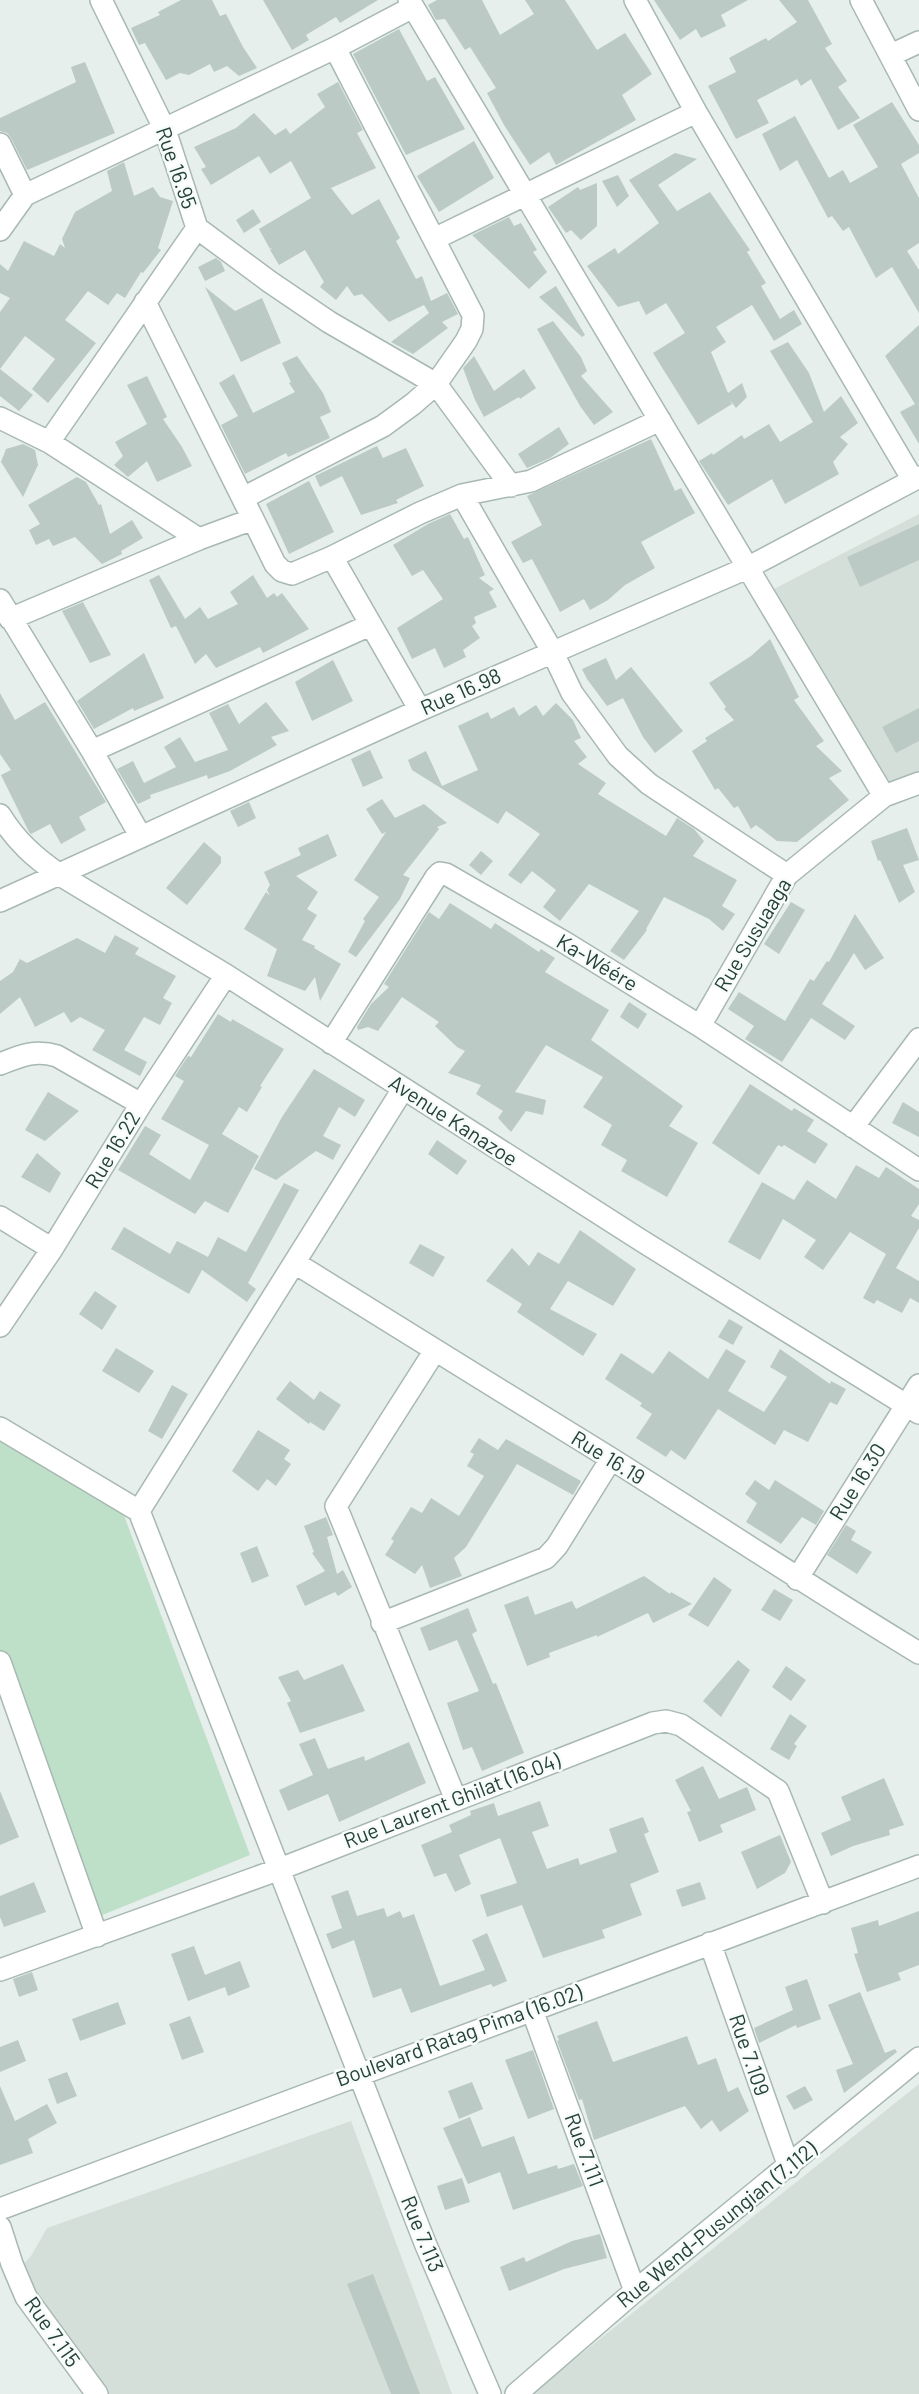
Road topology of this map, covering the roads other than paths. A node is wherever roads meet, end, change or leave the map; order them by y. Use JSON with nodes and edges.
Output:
{"nodes":[{"id":1,"x":102,"y":0,"type":"edge"},
{"id":2,"x":635,"y":0,"type":"edge"},
{"id":3,"x":861,"y":0,"type":"edge"},
{"id":4,"x":411,"y":3,"type":"edge"},
{"id":5,"x":919,"y":42,"type":"edge"},
{"id":6,"x":335,"y":48,"type":"junction"},
{"id":7,"x":891,"y":55,"type":"junction"},
{"id":8,"x":919,"y":110,"type":"edge"},
{"id":9,"x":696,"y":112,"type":"junction"},
{"id":10,"x":165,"y":130,"type":"junction"},
{"id":11,"x":0,"y":144,"type":"edge"},
{"id":12,"x":25,"y":195,"type":"junction"},
{"id":13,"x":526,"y":195,"type":"junction"},
{"id":14,"x":197,"y":228,"type":"junction"},
{"id":15,"x":0,"y":230,"type":"edge"},
{"id":16,"x":434,"y":239,"type":"junction"},
{"id":17,"x":145,"y":302,"type":"junction"},
{"id":18,"x":436,"y":384,"type":"junction"},
{"id":19,"x":0,"y":418,"type":"edge"},
{"id":20,"x":660,"y":420,"type":"junction"},
{"id":21,"x":49,"y":442,"type":"junction"},
{"id":22,"x":916,"y":478,"type":"edge"},
{"id":23,"x":512,"y":486,"type":"junction"},
{"id":24,"x":462,"y":495,"type":"junction"},
{"id":25,"x":243,"y":498,"type":"junction"},
{"id":26,"x":253,"y":519,"type":"junction"},
{"id":27,"x":199,"y":539,"type":"junction"},
{"id":28,"x":332,"y":557,"type":"junction"},
{"id":29,"x":747,"y":568,"type":"junction"},
{"id":30,"x":5,"y":610,"type":"edge"},
{"id":31,"x":370,"y":625,"type":"junction"},
{"id":32,"x":552,"y":651,"type":"junction"},
{"id":33,"x":420,"y":710,"type":"junction"},
{"id":34,"x":92,"y":751,"type":"junction"},
{"id":35,"x":919,"y":783,"type":"edge"},
{"id":36,"x":884,"y":796,"type":"junction"},
{"id":37,"x":0,"y":815,"type":"edge"},
{"id":38,"x":141,"y":837,"type":"junction"},
{"id":39,"x":787,"y":874,"type":"junction"},
{"id":40,"x":60,"y":875,"type":"junction"},
{"id":41,"x":0,"y":901,"type":"edge"},
{"id":42,"x":226,"y":975,"type":"junction"},
{"id":43,"x":700,"y":1026,"type":"junction"},
{"id":44,"x":919,"y":1039,"type":"edge"},
{"id":45,"x":331,"y":1043,"type":"junction"},
{"id":46,"x":0,"y":1064,"type":"edge"},
{"id":47,"x":404,"y":1089,"type":"junction"},
{"id":48,"x":141,"y":1104,"type":"junction"},
{"id":49,"x":853,"y":1126,"type":"junction"},
{"id":50,"x":919,"y":1170,"type":"edge"},
{"id":51,"x":0,"y":1217,"type":"edge"},
{"id":52,"x":52,"y":1249,"type":"junction"},
{"id":53,"x":295,"y":1263,"type":"junction"},
{"id":54,"x":0,"y":1326,"type":"edge"},
{"id":55,"x":434,"y":1352,"type":"junction"},
{"id":56,"x":919,"y":1385,"type":"edge"},
{"id":57,"x":913,"y":1409,"type":"edge"},
{"id":58,"x":0,"y":1428,"type":"edge"},
{"id":59,"x":611,"y":1459,"type":"junction"},
{"id":60,"x":139,"y":1511,"type":"junction"},
{"id":61,"x":797,"y":1579,"type":"junction"},
{"id":62,"x":382,"y":1623,"type":"junction"},
{"id":63,"x":919,"y":1653,"type":"edge"},
{"id":64,"x":0,"y":1662,"type":"edge"},
{"id":65,"x":456,"y":1800,"type":"junction"},
{"id":66,"x":919,"y":1866,"type":"edge"},
{"id":67,"x":280,"y":1869,"type":"junction"},
{"id":68,"x":822,"y":1903,"type":"junction"},
{"id":69,"x":97,"y":1936,"type":"junction"},
{"id":70,"x":710,"y":1943,"type":"junction"},
{"id":71,"x":0,"y":1970,"type":"edge"},
{"id":72,"x":532,"y":2010,"type":"junction"},
{"id":73,"x":919,"y":2058,"type":"edge"},
{"id":74,"x":358,"y":2073,"type":"junction"},
{"id":75,"x":789,"y":2166,"type":"junction"},
{"id":76,"x":0,"y":2208,"type":"edge"},
{"id":77,"x":0,"y":2227,"type":"edge"},
{"id":78,"x":635,"y":2291,"type":"junction"},
{"id":79,"x":96,"y":2394,"type":"edge"},
{"id":80,"x":490,"y":2394,"type":"edge"},
{"id":81,"x":516,"y":2394,"type":"edge"}],
"edges":[{"from":1,"to":10,"type":"street","name":"Rue 16.95"},
{"from":2,"to":9,"type":"street"},
{"from":3,"to":7,"type":"street"},
{"from":4,"to":6,"type":"street"},
{"from":4,"to":13,"type":"street"},
{"from":5,"to":7,"type":"street"},
{"from":6,"to":10,"type":"street"},
{"from":6,"to":16,"type":"street"},
{"from":7,"to":8,"type":"street"},
{"from":9,"to":13,"type":"street"},
{"from":9,"to":22,"type":"street"},
{"from":10,"to":12,"type":"street"},
{"from":10,"to":14,"type":"street","name":"Rue 16.95"},
{"from":11,"to":12,"type":"street"},
{"from":12,"to":15,"type":"street"},
{"from":13,"to":16,"type":"street"},
{"from":13,"to":20,"type":"street"},
{"from":14,"to":17,"type":"street"},
{"from":14,"to":18,"type":"street","name":"Rue 16.95"},
{"from":16,"to":18,"type":"street"},
{"from":17,"to":21,"type":"street"},
{"from":17,"to":25,"type":"street"},
{"from":18,"to":23,"type":"street"},
{"from":18,"to":25,"type":"street"},
{"from":19,"to":21,"type":"street"},
{"from":20,"to":23,"type":"street"},
{"from":20,"to":29,"type":"street"},
{"from":21,"to":27,"type":"street"},
{"from":22,"to":29,"type":"street","name":"Rue 16.98"},
{"from":23,"to":24,"type":"street"},
{"from":24,"to":28,"type":"street"},
{"from":24,"to":32,"type":"street"},
{"from":25,"to":26,"type":"street"},
{"from":26,"to":27,"type":"street"},
{"from":26,"to":28,"type":"street"},
{"from":27,"to":30,"type":"street"},
{"from":28,"to":31,"type":"street"},
{"from":29,"to":32,"type":"street","name":"Rue 16.98"},
{"from":29,"to":36,"type":"street"},
{"from":30,"to":34,"type":"street"},
{"from":31,"to":33,"type":"street"},
{"from":31,"to":34,"type":"street"},
{"from":32,"to":33,"type":"street","name":"Rue 16.98"},
{"from":32,"to":39,"type":"street"},
{"from":33,"to":38,"type":"street","name":"Rue 16.98"},
{"from":34,"to":38,"type":"street"},
{"from":35,"to":36,"type":"street","name":"Rue Susuaaga"},
{"from":36,"to":39,"type":"street","name":"Rue Susuaaga"},
{"from":37,"to":40,"type":"street","name":"Avenue Kanazoe"},
{"from":38,"to":40,"type":"street","name":"Rue 16.98"},
{"from":39,"to":43,"type":"street","name":"Rue Susuaaga"},
{"from":40,"to":41,"type":"street","name":"Rue 16.98"},
{"from":40,"to":42,"type":"street","name":"Avenue Kanazoe"},
{"from":42,"to":45,"type":"street","name":"Avenue Kanazoe"},
{"from":42,"to":48,"type":"street","name":"Rue 16.22"},
{"from":43,"to":45,"type":"street","name":"Ka-Wéére"},
{"from":43,"to":49,"type":"street","name":"Ka-Wéére"},
{"from":44,"to":49,"type":"street"},
{"from":45,"to":47,"type":"street","name":"Avenue Kanazoe"},
{"from":46,"to":48,"type":"street"},
{"from":47,"to":53,"type":"street"},
{"from":47,"to":57,"type":"street","name":"Avenue Kanazoe"},
{"from":48,"to":52,"type":"street","name":"Rue 16.22"},
{"from":49,"to":50,"type":"street","name":"Ka-Wéére"},
{"from":51,"to":52,"type":"street"},
{"from":52,"to":54,"type":"street","name":"Rue 16.22"},
{"from":53,"to":55,"type":"street","name":"Rue 16.19"},
{"from":53,"to":60,"type":"street"},
{"from":55,"to":59,"type":"street","name":"Rue 16.19"},
{"from":55,"to":62,"type":"street"},
{"from":56,"to":57,"type":"street","name":"Rue 16.30"},
{"from":57,"to":61,"type":"street","name":"Rue 16.30"},
{"from":58,"to":60,"type":"street"},
{"from":59,"to":61,"type":"street","name":"Rue 16.19"},
{"from":59,"to":62,"type":"street"},
{"from":60,"to":67,"type":"street","name":"Rue 7.113"},
{"from":61,"to":63,"type":"street","name":"Rue 16.19"},
{"from":62,"to":65,"type":"street"},
{"from":64,"to":69,"type":"street"},
{"from":65,"to":67,"type":"street","name":"Rue Laurent Ghilat (16.04)"},
{"from":65,"to":68,"type":"street","name":"Rue Laurent Ghilat (16.04)"},
{"from":66,"to":68,"type":"street","name":"Boulevard Ratag Pima (16.02)"},
{"from":67,"to":69,"type":"street","name":"Rue Laurent Ghilat (16.04)"},
{"from":67,"to":74,"type":"street","name":"Rue 7.113"},
{"from":68,"to":70,"type":"street","name":"Boulevard Ratag Pima (16.02)"},
{"from":69,"to":71,"type":"street","name":"Rue Laurent Ghilat (16.04)"},
{"from":70,"to":72,"type":"street","name":"Boulevard Ratag Pima (16.02)"},
{"from":70,"to":75,"type":"street","name":"Rue 7.109"},
{"from":72,"to":74,"type":"street","name":"Boulevard Ratag Pima (16.02)"},
{"from":72,"to":78,"type":"street","name":"Rue 7.111"},
{"from":73,"to":75,"type":"street","name":"Rue Wend-Pusungian (7.112)"},
{"from":74,"to":76,"type":"street","name":"Boulevard Ratag Pima (16.02)"},
{"from":74,"to":80,"type":"street","name":"Rue 7.113"},
{"from":75,"to":78,"type":"street","name":"Rue Wend-Pusungian (7.112)"},
{"from":77,"to":79,"type":"street","name":"Rue 7.115"},
{"from":78,"to":81,"type":"street","name":"Rue Wend-Pusungian (7.112)"}]}
